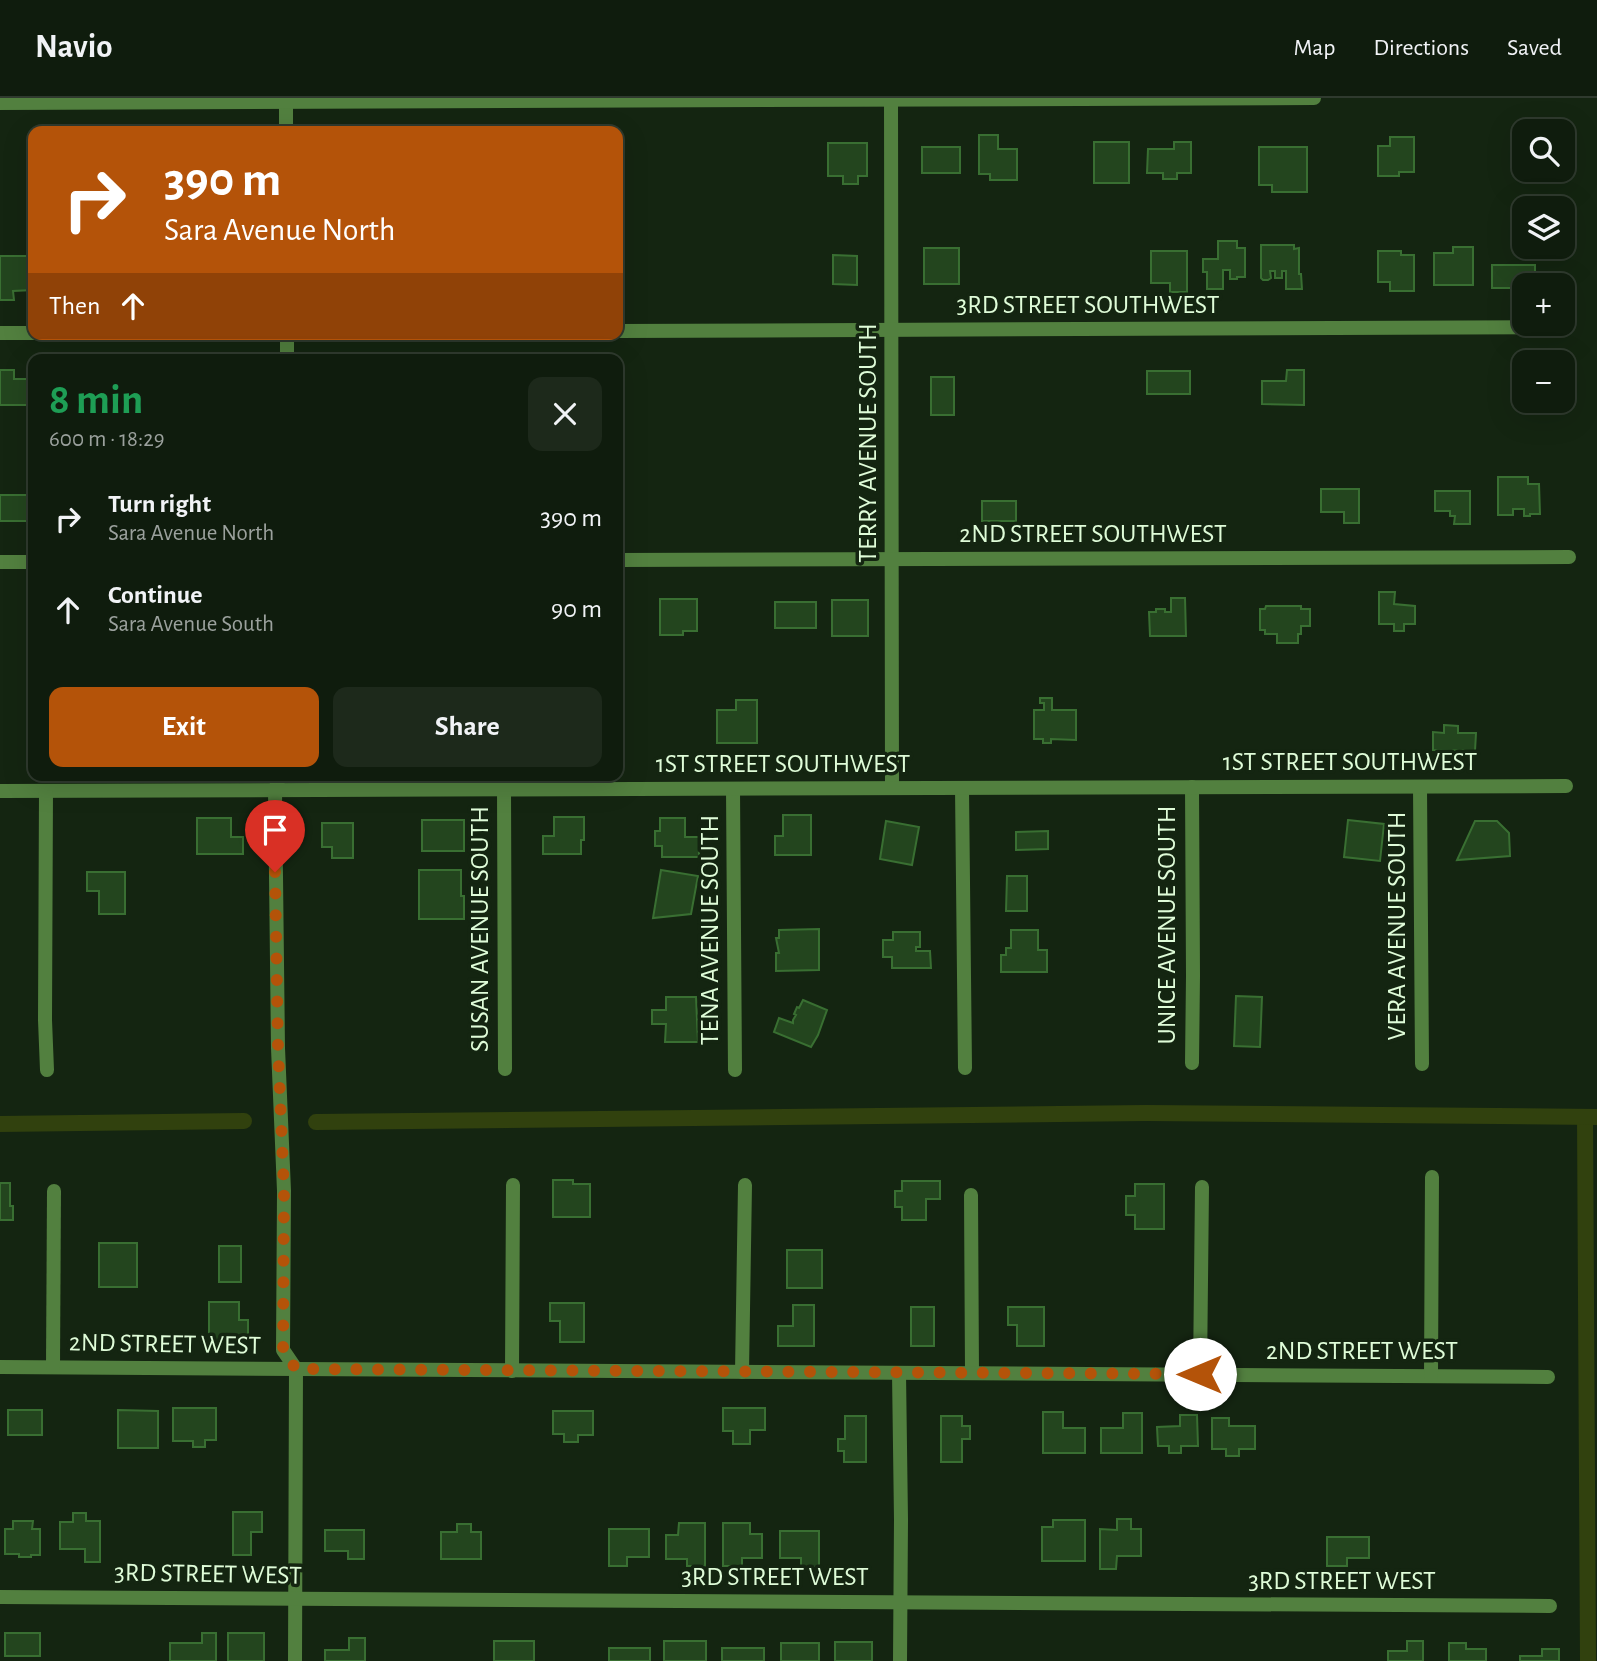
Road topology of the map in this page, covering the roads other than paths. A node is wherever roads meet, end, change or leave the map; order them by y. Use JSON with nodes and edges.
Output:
{"nodes":[{"id":1,"x":1314,"y":98,"type":"edge"},
{"id":2,"x":891,"y":99,"type":"edge"},
{"id":3,"x":286,"y":100,"type":"edge"},
{"id":4,"x":0,"y":103,"type":"edge"},
{"id":5,"x":286,"y":126,"type":"edge"},
{"id":6,"x":1512,"y":327,"type":"edge"},
{"id":7,"x":892,"y":330,"type":"junction"},
{"id":8,"x":623,"y":331,"type":"edge"},
{"id":9,"x":0,"y":333,"type":"edge"},
{"id":10,"x":28,"y":333,"type":"edge"},
{"id":11,"x":1569,"y":557,"type":"dead end"},
{"id":12,"x":892,"y":559,"type":"junction"},
{"id":13,"x":623,"y":560,"type":"edge"},
{"id":14,"x":0,"y":562,"type":"edge"},
{"id":15,"x":28,"y":562,"type":"edge"},
{"id":16,"x":278,"y":781,"type":"edge"},
{"id":17,"x":1566,"y":786,"type":"dead end"},
{"id":18,"x":1192,"y":787,"type":"junction"},
{"id":19,"x":1420,"y":787,"type":"junction"},
{"id":20,"x":892,"y":788,"type":"junction"},
{"id":21,"x":962,"y":788,"type":"junction"},
{"id":22,"x":504,"y":789,"type":"junction"},
{"id":23,"x":733,"y":789,"type":"junction"},
{"id":24,"x":275,"y":790,"type":"junction"},
{"id":25,"x":0,"y":791,"type":"edge"},
{"id":26,"x":46,"y":791,"type":"junction"},
{"id":27,"x":1192,"y":1063,"type":"dead end"},
{"id":28,"x":1422,"y":1064,"type":"dead end"},
{"id":29,"x":965,"y":1068,"type":"dead end"},
{"id":30,"x":505,"y":1069,"type":"dead end"},
{"id":31,"x":47,"y":1070,"type":"dead end"},
{"id":32,"x":735,"y":1070,"type":"dead end"},
{"id":33,"x":1432,"y":1177,"type":"dead end"},
{"id":34,"x":513,"y":1185,"type":"dead end"},
{"id":35,"x":745,"y":1185,"type":"dead end"},
{"id":36,"x":1202,"y":1187,"type":"dead end"},
{"id":37,"x":54,"y":1191,"type":"dead end"},
{"id":38,"x":971,"y":1195,"type":"dead end"},
{"id":39,"x":0,"y":1367,"type":"edge"},
{"id":40,"x":53,"y":1367,"type":"junction"},
{"id":41,"x":296,"y":1369,"type":"junction"},
{"id":42,"x":512,"y":1371,"type":"junction"},
{"id":43,"x":742,"y":1372,"type":"junction"},
{"id":44,"x":899,"y":1373,"type":"junction"},
{"id":45,"x":972,"y":1373,"type":"junction"},
{"id":46,"x":1200,"y":1374,"type":"junction"},
{"id":47,"x":1432,"y":1376,"type":"junction"},
{"id":48,"x":1548,"y":1377,"type":"dead end"},
{"id":49,"x":0,"y":1597,"type":"edge"},
{"id":50,"x":296,"y":1599,"type":"junction"},
{"id":51,"x":900,"y":1602,"type":"junction"},
{"id":52,"x":1550,"y":1606,"type":"dead end"},
{"id":53,"x":295,"y":1661,"type":"edge"},
{"id":54,"x":900,"y":1661,"type":"edge"}],
"edges":[{"from":1,"to":2,"type":"street"},
{"from":2,"to":3,"type":"street"},
{"from":2,"to":7,"type":"street","name":"TERRY AVENUE SOUTH"},
{"from":3,"to":4,"type":"street"},
{"from":3,"to":5,"type":"street"},
{"from":6,"to":7,"type":"street","name":"3RD STREET SOUTHWEST"},
{"from":7,"to":8,"type":"street","name":"3RD STREET SOUTHWEST"},
{"from":7,"to":12,"type":"street","name":"TERRY AVENUE SOUTH"},
{"from":9,"to":10,"type":"street"},
{"from":11,"to":12,"type":"street","name":"2ND STREET SOUTHWEST"},
{"from":12,"to":13,"type":"street","name":"2ND STREET SOUTHWEST"},
{"from":12,"to":20,"type":"street","name":"TERRY AVENUE SOUTH"},
{"from":14,"to":15,"type":"street"},
{"from":16,"to":24,"type":"street"},
{"from":17,"to":19,"type":"street","name":"1ST STREET SOUTHWEST"},
{"from":18,"to":19,"type":"street","name":"1ST STREET SOUTHWEST"},
{"from":18,"to":21,"type":"street","name":"1ST STREET SOUTHWEST"},
{"from":18,"to":27,"type":"street","name":"UNICE AVENUE SOUTH"},
{"from":19,"to":28,"type":"street","name":"VERA AVENUE SOUTH"},
{"from":20,"to":21,"type":"street","name":"1ST STREET SOUTHWEST"},
{"from":20,"to":23,"type":"street","name":"1ST STREET SOUTHWEST"},
{"from":21,"to":29,"type":"street"},
{"from":22,"to":23,"type":"street","name":"1ST STREET SOUTHWEST"},
{"from":22,"to":24,"type":"street","name":"1ST STREET SOUTHWEST"},
{"from":22,"to":30,"type":"street","name":"SUSAN AVENUE SOUTH"},
{"from":23,"to":32,"type":"street","name":"TENA AVENUE SOUTH"},
{"from":24,"to":26,"type":"street","name":"1ST STREET SOUTHWEST"},
{"from":24,"to":41,"type":"street"},
{"from":25,"to":26,"type":"street","name":"1ST STREET SOUTHWEST"},
{"from":26,"to":31,"type":"street"},
{"from":33,"to":47,"type":"street"},
{"from":34,"to":42,"type":"street"},
{"from":35,"to":43,"type":"street"},
{"from":36,"to":46,"type":"street"},
{"from":37,"to":40,"type":"street"},
{"from":38,"to":45,"type":"street"},
{"from":39,"to":40,"type":"street","name":"2ND STREET WEST"},
{"from":40,"to":41,"type":"street","name":"2ND STREET WEST"},
{"from":41,"to":42,"type":"street","name":"2ND STREET WEST"},
{"from":41,"to":50,"type":"street"},
{"from":42,"to":43,"type":"street","name":"2ND STREET WEST"},
{"from":43,"to":44,"type":"street","name":"2ND STREET WEST"},
{"from":44,"to":45,"type":"street","name":"2ND STREET WEST"},
{"from":44,"to":51,"type":"street"},
{"from":45,"to":46,"type":"street","name":"2ND STREET WEST"},
{"from":46,"to":47,"type":"street","name":"2ND STREET WEST"},
{"from":47,"to":48,"type":"street","name":"2ND STREET WEST"},
{"from":49,"to":50,"type":"street","name":"3RD STREET WEST"},
{"from":50,"to":51,"type":"street","name":"3RD STREET WEST"},
{"from":50,"to":53,"type":"street"},
{"from":51,"to":52,"type":"street","name":"3RD STREET WEST"},
{"from":51,"to":54,"type":"street"}]}
